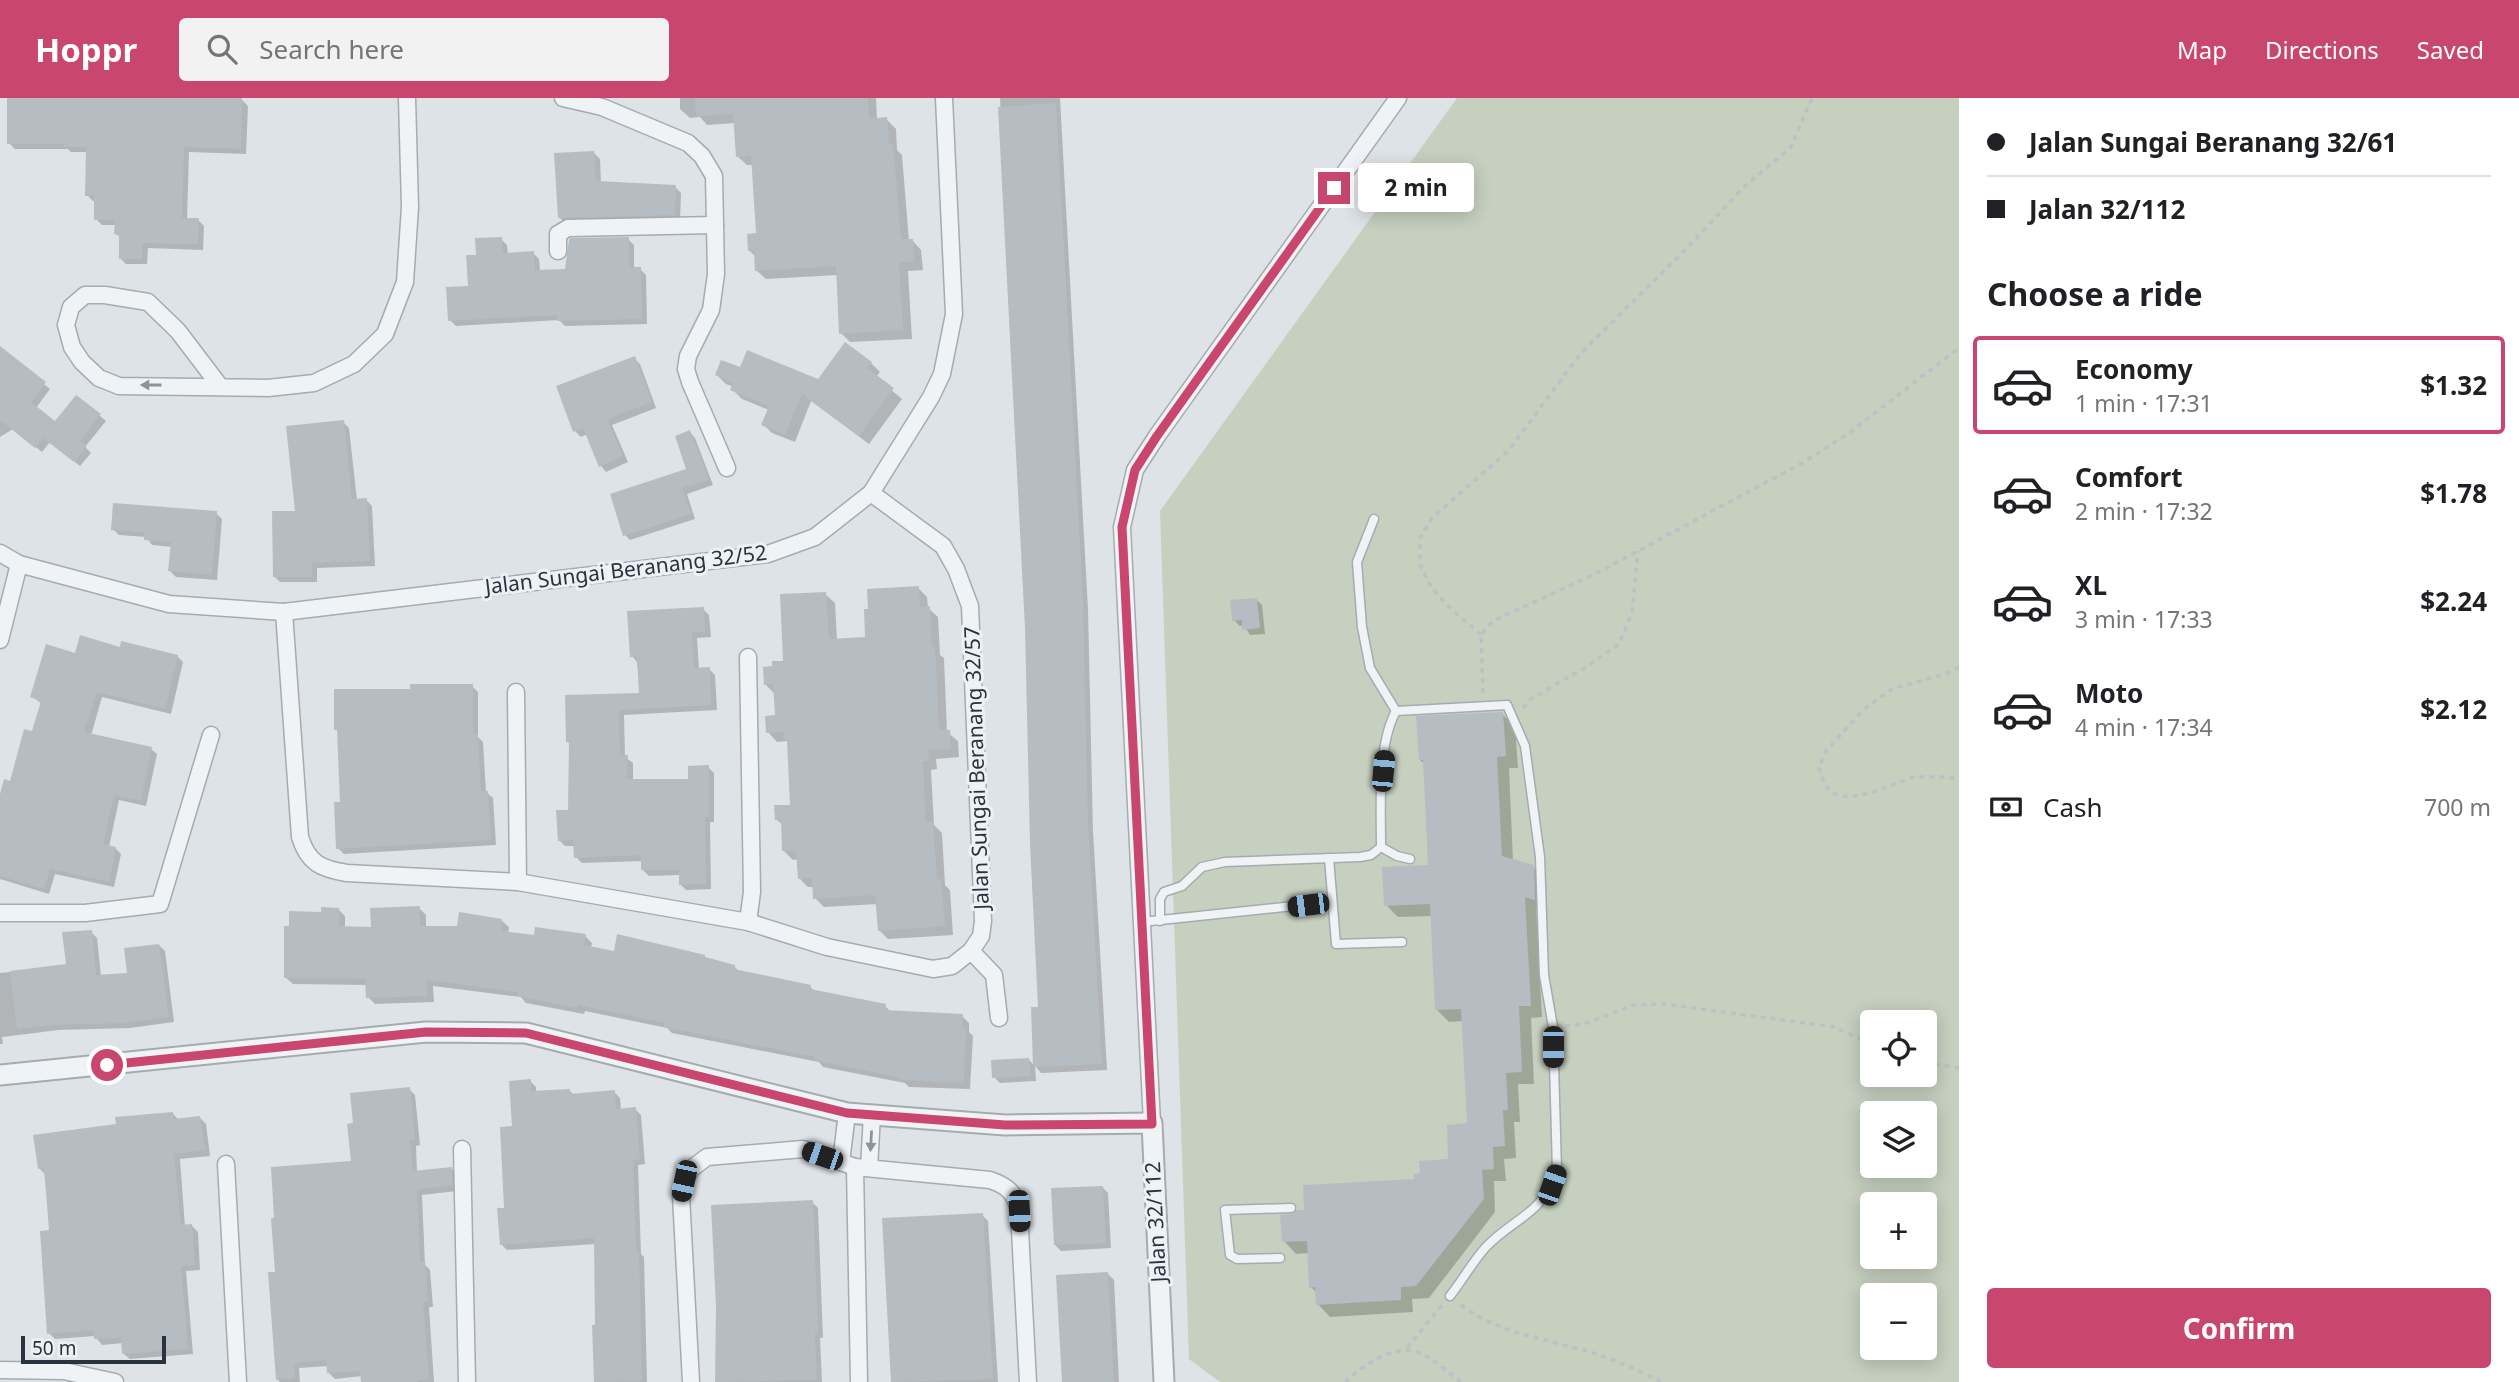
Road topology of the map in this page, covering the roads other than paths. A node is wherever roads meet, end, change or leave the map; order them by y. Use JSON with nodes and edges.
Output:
{"nodes":[{"id":1,"x":407,"y":98,"type":"edge"},
{"id":2,"x":563,"y":98,"type":"edge"},
{"id":3,"x":944,"y":98,"type":"edge"},
{"id":4,"x":1398,"y":98,"type":"edge"},
{"id":5,"x":603,"y":102,"type":"edge"},
{"id":6,"x":715,"y":225,"type":"junction"},
{"id":7,"x":558,"y":251,"type":"dead end"},
{"id":8,"x":219,"y":385,"type":"junction"},
{"id":9,"x":727,"y":468,"type":"dead end"},
{"id":10,"x":871,"y":493,"type":"junction"},
{"id":11,"x":1374,"y":519,"type":"dead end"},
{"id":12,"x":0,"y":553,"type":"edge"},
{"id":13,"x":19,"y":564,"type":"junction"},
{"id":14,"x":285,"y":612,"type":"junction"},
{"id":15,"x":0,"y":639,"type":"edge"},
{"id":16,"x":748,"y":657,"type":"dead end"},
{"id":17,"x":516,"y":692,"type":"dead end"},
{"id":18,"x":1395,"y":710,"type":"junction"},
{"id":19,"x":211,"y":735,"type":"dead end"},
{"id":20,"x":1381,"y":847,"type":"junction"},
{"id":21,"x":1329,"y":858,"type":"junction"},
{"id":22,"x":1410,"y":859,"type":"dead end"},
{"id":23,"x":517,"y":882,"type":"junction"},
{"id":24,"x":1332,"y":902,"type":"junction"},
{"id":25,"x":0,"y":913,"type":"edge"},
{"id":26,"x":1160,"y":921,"type":"junction"},
{"id":27,"x":748,"y":922,"type":"junction"},
{"id":28,"x":1142,"y":922,"type":"junction"},
{"id":29,"x":1402,"y":942,"type":"dead end"},
{"id":30,"x":971,"y":951,"type":"junction"},
{"id":31,"x":999,"y":1018,"type":"dead end"},
{"id":32,"x":0,"y":1076,"type":"edge"},
{"id":33,"x":847,"y":1113,"type":"junction"},
{"id":34,"x":872,"y":1115,"type":"junction"},
{"id":35,"x":1152,"y":1124,"type":"junction"},
{"id":36,"x":462,"y":1149,"type":"dead end"},
{"id":37,"x":226,"y":1164,"type":"dead end"},
{"id":38,"x":855,"y":1166,"type":"junction"},
{"id":39,"x":1291,"y":1208,"type":"dead end"},
{"id":40,"x":1280,"y":1258,"type":"dead end"},
{"id":41,"x":1450,"y":1296,"type":"road end"},
{"id":42,"x":0,"y":1370,"type":"edge"},
{"id":43,"x":115,"y":1382,"type":"edge"},
{"id":44,"x":238,"y":1382,"type":"edge"},
{"id":45,"x":467,"y":1382,"type":"edge"},
{"id":46,"x":691,"y":1382,"type":"edge"},
{"id":47,"x":859,"y":1382,"type":"edge"},
{"id":48,"x":1028,"y":1382,"type":"edge"},
{"id":49,"x":1164,"y":1382,"type":"edge"}],
"edges":[{"from":1,"to":8,"type":"street"},
{"from":2,"to":5,"type":"street"},
{"from":3,"to":10,"type":"street","name":"Jalan Sungai Beranang 32/52"},
{"from":4,"to":28,"type":"street","name":"Jalan 32/112"},
{"from":5,"to":6,"type":"street"},
{"from":6,"to":7,"type":"street"},
{"from":6,"to":9,"type":"street"},
{"from":8,"to":8,"type":"street","one_way":true},
{"from":10,"to":14,"type":"street","name":"Jalan Sungai Beranang 32/52"},
{"from":10,"to":30,"type":"street","name":"Jalan Sungai Beranang 32/57"},
{"from":11,"to":18,"type":"lane"},
{"from":12,"to":13,"type":"street","name":"Jalan Sungai Beranang 32/52"},
{"from":13,"to":14,"type":"street","name":"Jalan Sungai Beranang 32/52"},
{"from":13,"to":15,"type":"street"},
{"from":14,"to":23,"type":"street"},
{"from":16,"to":27,"type":"street"},
{"from":17,"to":23,"type":"street"},
{"from":18,"to":20,"type":"lane"},
{"from":18,"to":41,"type":"lane"},
{"from":19,"to":25,"type":"street"},
{"from":20,"to":21,"type":"lane"},
{"from":20,"to":22,"type":"lane"},
{"from":21,"to":24,"type":"lane"},
{"from":21,"to":26,"type":"lane"},
{"from":23,"to":27,"type":"street"},
{"from":24,"to":26,"type":"lane"},
{"from":24,"to":29,"type":"lane"},
{"from":26,"to":28,"type":"lane"},
{"from":27,"to":30,"type":"street"},
{"from":28,"to":35,"type":"street","name":"Jalan 32/112"},
{"from":30,"to":31,"type":"street"},
{"from":32,"to":33,"type":"street"},
{"from":33,"to":34,"type":"street"},
{"from":33,"to":38,"type":"street"},
{"from":34,"to":35,"type":"street"},
{"from":34,"to":38,"type":"street","one_way":true},
{"from":35,"to":49,"type":"street","name":"Jalan 32/112"},
{"from":36,"to":45,"type":"street"},
{"from":37,"to":44,"type":"street"},
{"from":38,"to":46,"type":"street"},
{"from":38,"to":47,"type":"street"},
{"from":38,"to":48,"type":"street"},
{"from":39,"to":40,"type":"lane"},
{"from":42,"to":43,"type":"street"}]}
